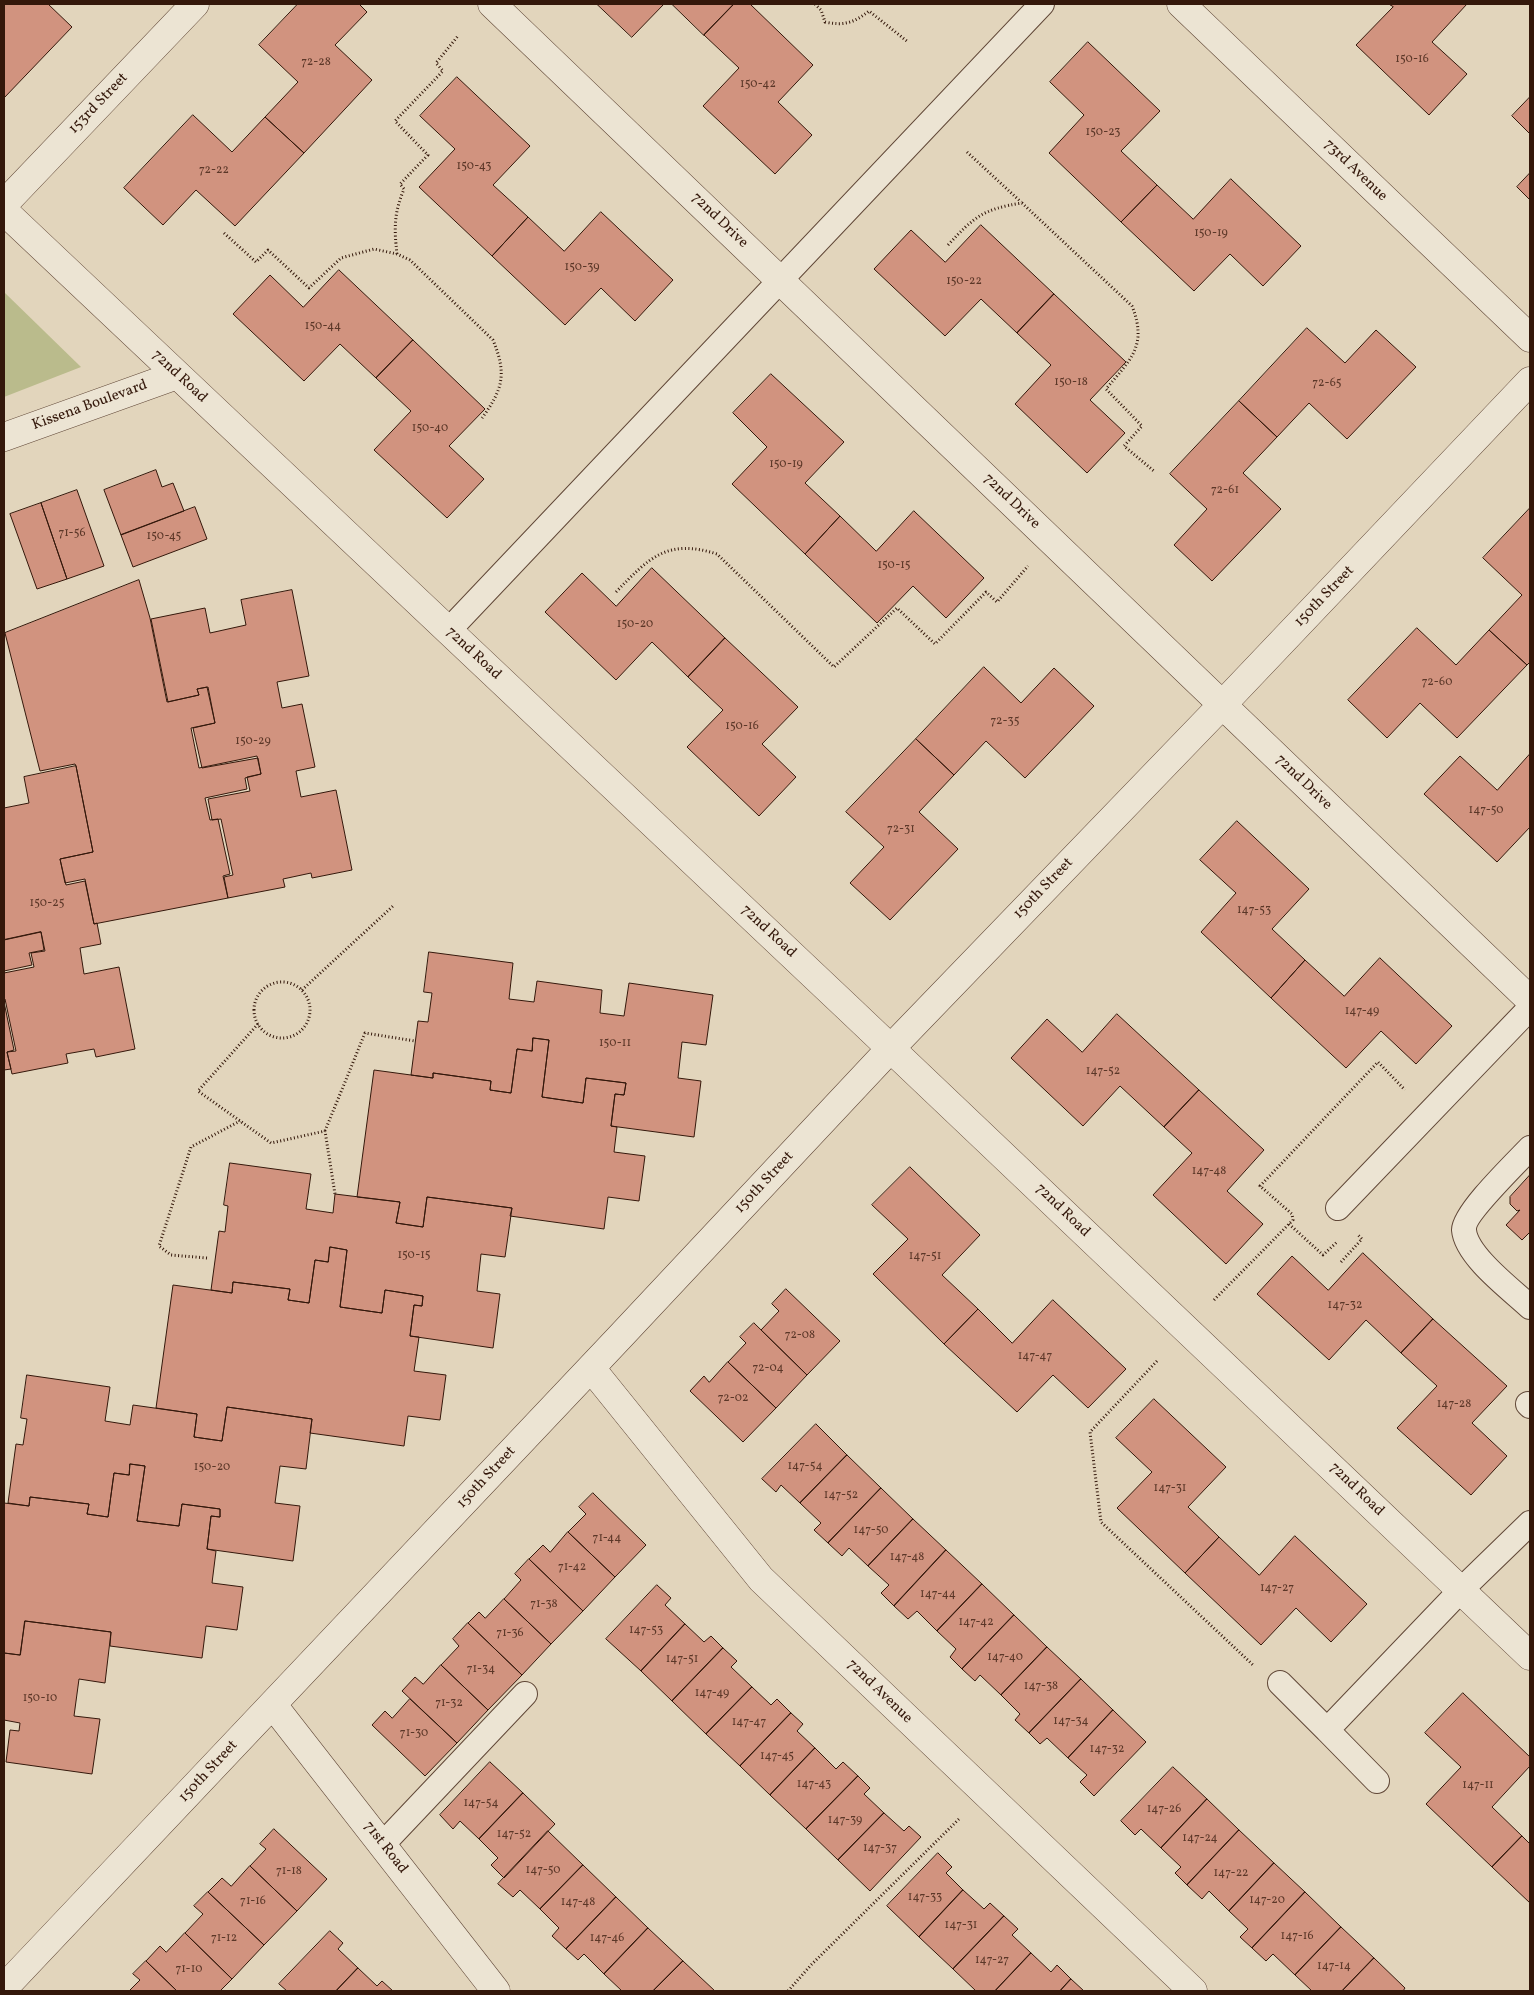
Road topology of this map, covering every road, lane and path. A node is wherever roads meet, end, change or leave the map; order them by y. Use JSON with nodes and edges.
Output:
{"nodes":[{"id":1,"x":195,"y":4,"type":"edge"},
{"id":2,"x":492,"y":4,"type":"edge"},
{"id":3,"x":815,"y":4,"type":"edge"},
{"id":4,"x":1042,"y":4,"type":"edge"},
{"id":5,"x":1181,"y":4,"type":"edge"},
{"id":6,"x":458,"y":36,"type":"dead end"},
{"id":7,"x":908,"y":42,"type":"dead end"},
{"id":8,"x":967,"y":152,"type":"dead end"},
{"id":9,"x":1022,"y":202,"type":"junction"},
{"id":10,"x":4,"y":204,"type":"edge"},
{"id":11,"x":4,"y":211,"type":"edge"},
{"id":12,"x":224,"y":233,"type":"dead end"},
{"id":13,"x":948,"y":245,"type":"dead end"},
{"id":14,"x":397,"y":254,"type":"junction"},
{"id":15,"x":780,"y":280,"type":"junction"},
{"id":16,"x":1530,"y":338,"type":"edge"},
{"id":17,"x":177,"y":375,"type":"junction"},
{"id":18,"x":1530,"y":381,"type":"edge"},
{"id":19,"x":482,"y":418,"type":"dead end"},
{"id":20,"x":4,"y":437,"type":"edge"},
{"id":21,"x":1155,"y":472,"type":"dead end"},
{"id":22,"x":1051,"y":540,"type":"junction"},
{"id":23,"x":616,"y":592,"type":"dead end"},
{"id":24,"x":448,"y":631,"type":"junction"},
{"id":25,"x":1222,"y":705,"type":"junction"},
{"id":26,"x":393,"y":906,"type":"dead end"},
{"id":27,"x":302,"y":990,"type":"junction"},
{"id":28,"x":1530,"y":1000,"type":"edge"},
{"id":29,"x":1530,"y":1008,"type":"edge"},
{"id":30,"x":258,"y":1024,"type":"junction"},
{"id":31,"x":415,"y":1042,"type":"dead end"},
{"id":32,"x":890,"y":1048,"type":"junction"},
{"id":33,"x":1408,"y":1093,"type":"dead end"},
{"id":34,"x":240,"y":1121,"type":"junction"},
{"id":35,"x":325,"y":1131,"type":"junction"},
{"id":36,"x":1530,"y":1148,"type":"edge"},
{"id":37,"x":335,"y":1194,"type":"dead end"},
{"id":38,"x":1338,"y":1208,"type":"dead end"},
{"id":39,"x":207,"y":1258,"type":"dead end"},
{"id":40,"x":1214,"y":1300,"type":"dead end"},
{"id":41,"x":1530,"y":1307,"type":"edge"},
{"id":42,"x":1157,"y":1362,"type":"dead end"},
{"id":43,"x":591,"y":1368,"type":"junction"},
{"id":44,"x":1530,"y":1523,"type":"edge"},
{"id":45,"x":1461,"y":1590,"type":"junction"},
{"id":46,"x":1530,"y":1656,"type":"edge"},
{"id":47,"x":1280,"y":1683,"type":"joint"},
{"id":48,"x":524,"y":1694,"type":"dead end"},
{"id":49,"x":272,"y":1705,"type":"junction"},
{"id":50,"x":1328,"y":1730,"type":"junction"},
{"id":51,"x":1377,"y":1781,"type":"dead end"},
{"id":52,"x":985,"y":1793,"type":"junction"},
{"id":53,"x":382,"y":1844,"type":"junction"},
{"id":54,"x":4,"y":1988,"type":"edge"},
{"id":55,"x":496,"y":1991,"type":"edge"},
{"id":56,"x":788,"y":1991,"type":"edge"},
{"id":57,"x":1193,"y":1991,"type":"edge"}],
"edges":[{"from":1,"to":10,"type":"street","name":"153rd Street"},
{"from":2,"to":15,"type":"street","name":"72nd Drive"},
{"from":3,"to":7,"type":"path"},
{"from":4,"to":15,"type":"lane"},
{"from":5,"to":16,"type":"street","name":"73rd Avenue"},
{"from":6,"to":14,"type":"path"},
{"from":8,"to":9,"type":"path"},
{"from":9,"to":13,"type":"path"},
{"from":9,"to":21,"type":"path"},
{"from":11,"to":17,"type":"street","name":"72nd Road"},
{"from":12,"to":14,"type":"path"},
{"from":14,"to":19,"type":"path"},
{"from":15,"to":22,"type":"street","name":"72nd Drive"},
{"from":15,"to":24,"type":"lane"},
{"from":17,"to":20,"type":"street","name":"Kissena Boulevard"},
{"from":17,"to":24,"type":"street","name":"72nd Road"},
{"from":18,"to":25,"type":"street","name":"150th Street"},
{"from":22,"to":23,"type":"path"},
{"from":22,"to":25,"type":"street","name":"72nd Drive"},
{"from":24,"to":32,"type":"street","name":"72nd Road"},
{"from":25,"to":28,"type":"street","name":"72nd Drive"},
{"from":25,"to":32,"type":"street","name":"150th Street"},
{"from":26,"to":27,"type":"path"},
{"from":27,"to":30,"type":"path"},
{"from":27,"to":30,"type":"path"},
{"from":29,"to":38,"type":"lane"},
{"from":30,"to":34,"type":"path"},
{"from":31,"to":35,"type":"path"},
{"from":32,"to":43,"type":"street","name":"150th Street"},
{"from":32,"to":45,"type":"street","name":"72nd Road"},
{"from":33,"to":40,"type":"path"},
{"from":34,"to":35,"type":"path"},
{"from":34,"to":39,"type":"path"},
{"from":35,"to":37,"type":"path"},
{"from":36,"to":41,"type":"lane"},
{"from":42,"to":47,"type":"path"},
{"from":43,"to":49,"type":"street","name":"150th Street"},
{"from":43,"to":52,"type":"street","name":"72nd Avenue"},
{"from":44,"to":45,"type":"lane"},
{"from":45,"to":46,"type":"street","name":"72nd Road"},
{"from":45,"to":50,"type":"lane"},
{"from":47,"to":50,"type":"lane"},
{"from":48,"to":53,"type":"lane"},
{"from":49,"to":53,"type":"street","name":"71st Road"},
{"from":49,"to":54,"type":"street","name":"150th Street"},
{"from":50,"to":51,"type":"lane"},
{"from":52,"to":56,"type":"path"},
{"from":52,"to":57,"type":"street","name":"72nd Avenue"},
{"from":53,"to":55,"type":"street","name":"71st Road"}]}
